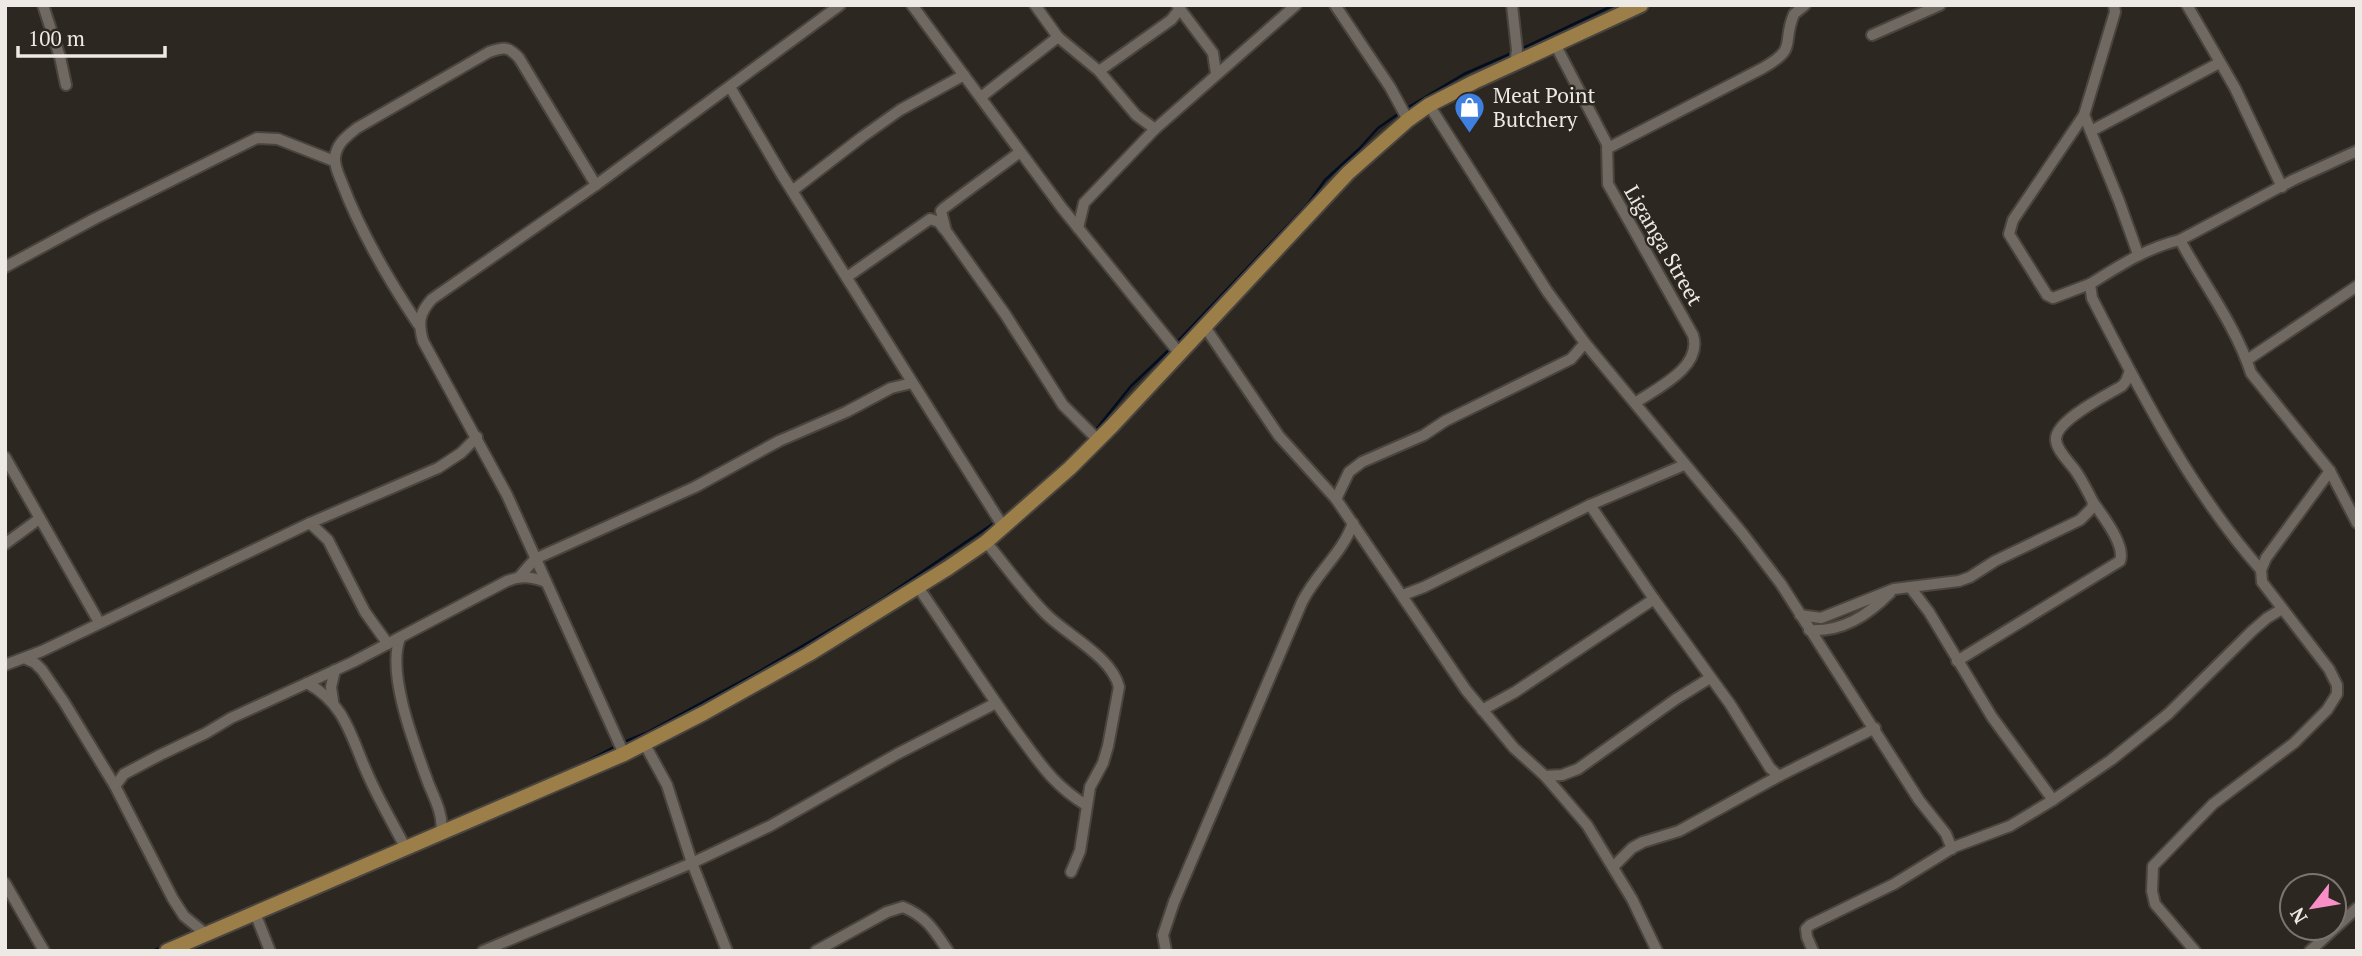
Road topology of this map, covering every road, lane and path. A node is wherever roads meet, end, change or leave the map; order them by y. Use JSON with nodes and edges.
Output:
{"nodes":[{"id":1,"x":43,"y":5,"type":"edge"},
{"id":2,"x":840,"y":5,"type":"edge"},
{"id":3,"x":912,"y":5,"type":"edge"},
{"id":4,"x":1035,"y":5,"type":"edge"},
{"id":5,"x":1296,"y":5,"type":"edge"},
{"id":6,"x":1335,"y":5,"type":"edge"},
{"id":7,"x":1511,"y":5,"type":"edge"},
{"id":8,"x":1642,"y":5,"type":"edge"},
{"id":9,"x":1805,"y":5,"type":"edge"},
{"id":10,"x":1940,"y":5,"type":"edge"},
{"id":11,"x":2115,"y":5,"type":"edge"},
{"id":12,"x":2188,"y":5,"type":"edge"},
{"id":13,"x":1178,"y":7,"type":"edge"},
{"id":14,"x":1872,"y":35,"type":"dead end"},
{"id":15,"x":1058,"y":37,"type":"junction"},
{"id":16,"x":1556,"y":46,"type":"junction"},
{"id":17,"x":1515,"y":63,"type":"junction"},
{"id":18,"x":2220,"y":63,"type":"junction"},
{"id":19,"x":1099,"y":71,"type":"junction"},
{"id":20,"x":1216,"y":73,"type":"junction"},
{"id":21,"x":964,"y":75,"type":"junction"},
{"id":22,"x":66,"y":85,"type":"dead end"},
{"id":23,"x":730,"y":87,"type":"junction"},
{"id":24,"x":981,"y":97,"type":"junction"},
{"id":25,"x":1429,"y":105,"type":"junction"},
{"id":26,"x":2084,"y":115,"type":"junction"},
{"id":27,"x":1408,"y":120,"type":"junction"},
{"id":28,"x":1155,"y":129,"type":"junction"},
{"id":29,"x":2091,"y":131,"type":"junction"},
{"id":30,"x":1610,"y":147,"type":"dead end"},
{"id":31,"x":2357,"y":151,"type":"edge"},
{"id":32,"x":1020,"y":152,"type":"junction"},
{"id":33,"x":334,"y":161,"type":"junction"},
{"id":34,"x":596,"y":186,"type":"junction"},
{"id":35,"x":2282,"y":187,"type":"junction"},
{"id":36,"x":792,"y":191,"type":"junction"},
{"id":37,"x":1084,"y":203,"type":"junction"},
{"id":38,"x":1062,"y":208,"type":"junction"},
{"id":39,"x":941,"y":211,"type":"junction"},
{"id":40,"x":930,"y":219,"type":"junction"},
{"id":41,"x":1078,"y":228,"type":"junction"},
{"id":42,"x":946,"y":231,"type":"junction"},
{"id":43,"x":2180,"y":240,"type":"junction"},
{"id":44,"x":2138,"y":254,"type":"junction"},
{"id":45,"x":5,"y":267,"type":"edge"},
{"id":46,"x":847,"y":277,"type":"junction"},
{"id":47,"x":2090,"y":284,"type":"junction"},
{"id":48,"x":2357,"y":286,"type":"edge"},
{"id":49,"x":418,"y":324,"type":"junction"},
{"id":50,"x":1205,"y":327,"type":"junction"},
{"id":51,"x":1585,"y":344,"type":"junction"},
{"id":52,"x":1180,"y":354,"type":"junction"},
{"id":53,"x":2247,"y":360,"type":"junction"},
{"id":54,"x":2130,"y":371,"type":"junction"},
{"id":55,"x":912,"y":383,"type":"junction"},
{"id":56,"x":1635,"y":403,"type":"junction"},
{"id":57,"x":477,"y":438,"type":"junction"},
{"id":58,"x":1098,"y":440,"type":"junction"},
{"id":59,"x":5,"y":457,"type":"edge"},
{"id":60,"x":1685,"y":465,"type":"junction"},
{"id":61,"x":2330,"y":471,"type":"junction"},
{"id":62,"x":1336,"y":499,"type":"junction"},
{"id":63,"x":2093,"y":502,"type":"junction"},
{"id":64,"x":1590,"y":505,"type":"junction"},
{"id":65,"x":2353,"y":508,"type":"edge"},
{"id":66,"x":38,"y":519,"type":"junction"},
{"id":67,"x":310,"y":523,"type":"junction"},
{"id":68,"x":1353,"y":523,"type":"junction"},
{"id":69,"x":2357,"y":523,"type":"edge"},
{"id":70,"x":1002,"y":529,"type":"junction"},
{"id":71,"x":986,"y":542,"type":"junction"},
{"id":72,"x":5,"y":544,"type":"edge"},
{"id":73,"x":535,"y":559,"type":"junction"},
{"id":74,"x":2261,"y":570,"type":"junction"},
{"id":75,"x":520,"y":576,"type":"junction"},
{"id":76,"x":546,"y":582,"type":"junction"},
{"id":77,"x":918,"y":587,"type":"junction"},
{"id":78,"x":1910,"y":587,"type":"junction"},
{"id":79,"x":1894,"y":589,"type":"junction"},
{"id":80,"x":1403,"y":595,"type":"junction"},
{"id":81,"x":1654,"y":599,"type":"junction"},
{"id":82,"x":2282,"y":609,"type":"junction"},
{"id":83,"x":1800,"y":615,"type":"junction"},
{"id":84,"x":99,"y":622,"type":"junction"},
{"id":85,"x":1809,"y":630,"type":"junction"},
{"id":86,"x":400,"y":638,"type":"junction"},
{"id":87,"x":388,"y":644,"type":"junction"},
{"id":88,"x":53,"y":645,"type":"junction"},
{"id":89,"x":24,"y":658,"type":"junction"},
{"id":90,"x":1957,"y":661,"type":"junction"},
{"id":91,"x":5,"y":666,"type":"edge"},
{"id":92,"x":42,"y":670,"type":"junction"},
{"id":93,"x":335,"y":670,"type":"junction"},
{"id":94,"x":1710,"y":678,"type":"junction"},
{"id":95,"x":307,"y":683,"type":"junction"},
{"id":96,"x":333,"y":701,"type":"junction"},
{"id":97,"x":996,"y":703,"type":"junction"},
{"id":98,"x":1482,"y":710,"type":"junction"},
{"id":99,"x":1875,"y":728,"type":"junction"},
{"id":100,"x":644,"y":743,"type":"junction"},
{"id":101,"x":624,"y":754,"type":"junction"},
{"id":102,"x":1545,"y":776,"type":"junction"},
{"id":103,"x":1779,"y":776,"type":"junction"},
{"id":104,"x":115,"y":786,"type":"junction"},
{"id":105,"x":2053,"y":800,"type":"junction"},
{"id":106,"x":1086,"y":806,"type":"junction"},
{"id":107,"x":441,"y":832,"type":"junction"},
{"id":108,"x":1952,"y":849,"type":"junction"},
{"id":109,"x":401,"y":851,"type":"junction"},
{"id":110,"x":692,"y":863,"type":"junction"},
{"id":111,"x":1614,"y":866,"type":"junction"},
{"id":112,"x":1071,"y":872,"type":"dead end"},
{"id":113,"x":5,"y":883,"type":"edge"},
{"id":114,"x":2357,"y":908,"type":"edge"},
{"id":115,"x":255,"y":913,"type":"junction"},
{"id":116,"x":204,"y":935,"type":"junction"},
{"id":117,"x":44,"y":951,"type":"edge"},
{"id":118,"x":167,"y":951,"type":"edge"},
{"id":119,"x":270,"y":951,"type":"edge"},
{"id":120,"x":484,"y":951,"type":"edge"},
{"id":121,"x":727,"y":951,"type":"edge"},
{"id":122,"x":816,"y":951,"type":"edge"},
{"id":123,"x":948,"y":951,"type":"edge"},
{"id":124,"x":1166,"y":951,"type":"edge"},
{"id":125,"x":1657,"y":951,"type":"edge"},
{"id":126,"x":1813,"y":951,"type":"edge"},
{"id":127,"x":2195,"y":951,"type":"edge"},
{"id":128,"x":2310,"y":951,"type":"edge"}],
"edges":[{"from":1,"to":22,"type":"street"},
{"from":2,"to":23,"type":"street"},
{"from":3,"to":21,"type":"street"},
{"from":4,"to":15,"type":"street"},
{"from":5,"to":20,"type":"street"},
{"from":6,"to":27,"type":"street"},
{"from":7,"to":17,"type":"street"},
{"from":8,"to":16,"type":"main road"},
{"from":9,"to":30,"type":"street"},
{"from":10,"to":14,"type":"street"},
{"from":11,"to":26,"type":"street"},
{"from":12,"to":18,"type":"street"},
{"from":13,"to":19,"type":"street"},
{"from":13,"to":20,"type":"street"},
{"from":15,"to":19,"type":"street"},
{"from":15,"to":24,"type":"street"},
{"from":16,"to":17,"type":"main road"},
{"from":16,"to":56,"type":"street","name":"Liganga Street"},
{"from":17,"to":25,"type":"main road"},
{"from":18,"to":29,"type":"street"},
{"from":18,"to":35,"type":"street"},
{"from":19,"to":28,"type":"street"},
{"from":20,"to":28,"type":"street"},
{"from":21,"to":24,"type":"street"},
{"from":21,"to":36,"type":"street"},
{"from":23,"to":34,"type":"street"},
{"from":23,"to":36,"type":"street"},
{"from":24,"to":32,"type":"street"},
{"from":25,"to":27,"type":"main road"},
{"from":25,"to":51,"type":"street"},
{"from":26,"to":29,"type":"street"},
{"from":26,"to":47,"type":"street"},
{"from":27,"to":50,"type":"main road"},
{"from":28,"to":37,"type":"street"},
{"from":29,"to":44,"type":"street"},
{"from":31,"to":35,"type":"street"},
{"from":32,"to":38,"type":"street"},
{"from":32,"to":39,"type":"street"},
{"from":33,"to":34,"type":"street"},
{"from":33,"to":45,"type":"street"},
{"from":33,"to":49,"type":"street"},
{"from":34,"to":49,"type":"street"},
{"from":35,"to":43,"type":"street"},
{"from":36,"to":46,"type":"street"},
{"from":37,"to":38,"type":"street"},
{"from":37,"to":41,"type":"street"},
{"from":38,"to":41,"type":"street"},
{"from":39,"to":40,"type":"street"},
{"from":39,"to":42,"type":"street"},
{"from":40,"to":42,"type":"street"},
{"from":40,"to":46,"type":"street"},
{"from":41,"to":52,"type":"street"},
{"from":42,"to":58,"type":"street"},
{"from":43,"to":44,"type":"street"},
{"from":43,"to":53,"type":"street"},
{"from":44,"to":47,"type":"street"},
{"from":46,"to":55,"type":"street"},
{"from":47,"to":54,"type":"street"},
{"from":48,"to":53,"type":"street"},
{"from":49,"to":57,"type":"street"},
{"from":50,"to":52,"type":"main road"},
{"from":50,"to":62,"type":"street"},
{"from":51,"to":56,"type":"street"},
{"from":51,"to":62,"type":"street"},
{"from":52,"to":58,"type":"main road"},
{"from":53,"to":61,"type":"street"},
{"from":54,"to":63,"type":"street"},
{"from":54,"to":74,"type":"street"},
{"from":55,"to":70,"type":"street"},
{"from":55,"to":73,"type":"street"},
{"from":56,"to":60,"type":"street"},
{"from":57,"to":67,"type":"street"},
{"from":57,"to":73,"type":"street"},
{"from":58,"to":70,"type":"main road"},
{"from":59,"to":66,"type":"street"},
{"from":60,"to":64,"type":"street"},
{"from":60,"to":83,"type":"street"},
{"from":61,"to":65,"type":"street"},
{"from":61,"to":74,"type":"street"},
{"from":62,"to":68,"type":"street"},
{"from":63,"to":78,"type":"street"},
{"from":63,"to":90,"type":"street"},
{"from":64,"to":80,"type":"street"},
{"from":64,"to":81,"type":"street"},
{"from":65,"to":69,"type":"street"},
{"from":66,"to":72,"type":"street"},
{"from":66,"to":84,"type":"street"},
{"from":67,"to":84,"type":"street"},
{"from":67,"to":87,"type":"street"},
{"from":68,"to":80,"type":"street"},
{"from":68,"to":124,"type":"street"},
{"from":70,"to":71,"type":"main road"},
{"from":71,"to":77,"type":"main road"},
{"from":71,"to":106,"type":"street"},
{"from":73,"to":75,"type":"street"},
{"from":73,"to":76,"type":"street"},
{"from":74,"to":82,"type":"street"},
{"from":75,"to":76,"type":"street"},
{"from":75,"to":86,"type":"street"},
{"from":76,"to":101,"type":"street"},
{"from":77,"to":97,"type":"street"},
{"from":77,"to":100,"type":"main road"},
{"from":78,"to":79,"type":"street"},
{"from":78,"to":90,"type":"street"},
{"from":79,"to":83,"type":"street"},
{"from":79,"to":85,"type":"street"},
{"from":80,"to":98,"type":"street"},
{"from":81,"to":94,"type":"street"},
{"from":81,"to":98,"type":"street"},
{"from":82,"to":105,"type":"street"},
{"from":82,"to":127,"type":"street"},
{"from":83,"to":85,"type":"street"},
{"from":84,"to":88,"type":"street"},
{"from":85,"to":99,"type":"street"},
{"from":86,"to":87,"type":"street"},
{"from":86,"to":107,"type":"street"},
{"from":87,"to":93,"type":"street"},
{"from":88,"to":89,"type":"street"},
{"from":88,"to":92,"type":"street"},
{"from":89,"to":91,"type":"street"},
{"from":89,"to":92,"type":"street"},
{"from":90,"to":105,"type":"street"},
{"from":92,"to":104,"type":"street"},
{"from":93,"to":95,"type":"street"},
{"from":93,"to":96,"type":"street"},
{"from":94,"to":102,"type":"street"},
{"from":94,"to":103,"type":"street"},
{"from":95,"to":96,"type":"street"},
{"from":95,"to":104,"type":"street"},
{"from":96,"to":109,"type":"street"},
{"from":97,"to":106,"type":"street"},
{"from":97,"to":110,"type":"street"},
{"from":98,"to":102,"type":"street"},
{"from":99,"to":103,"type":"street"},
{"from":99,"to":108,"type":"street"},
{"from":100,"to":101,"type":"main road"},
{"from":100,"to":110,"type":"street"},
{"from":101,"to":107,"type":"main road"},
{"from":102,"to":111,"type":"street"},
{"from":103,"to":111,"type":"street"},
{"from":104,"to":116,"type":"street"},
{"from":105,"to":108,"type":"street"},
{"from":106,"to":112,"type":"street"},
{"from":107,"to":109,"type":"main road"},
{"from":108,"to":126,"type":"street"},
{"from":109,"to":115,"type":"main road"},
{"from":110,"to":120,"type":"street"},
{"from":110,"to":121,"type":"street"},
{"from":111,"to":125,"type":"street"},
{"from":113,"to":117,"type":"street"},
{"from":114,"to":128,"type":"street"},
{"from":115,"to":116,"type":"main road"},
{"from":115,"to":119,"type":"street"},
{"from":116,"to":118,"type":"main road"},
{"from":122,"to":123,"type":"street"}]}
